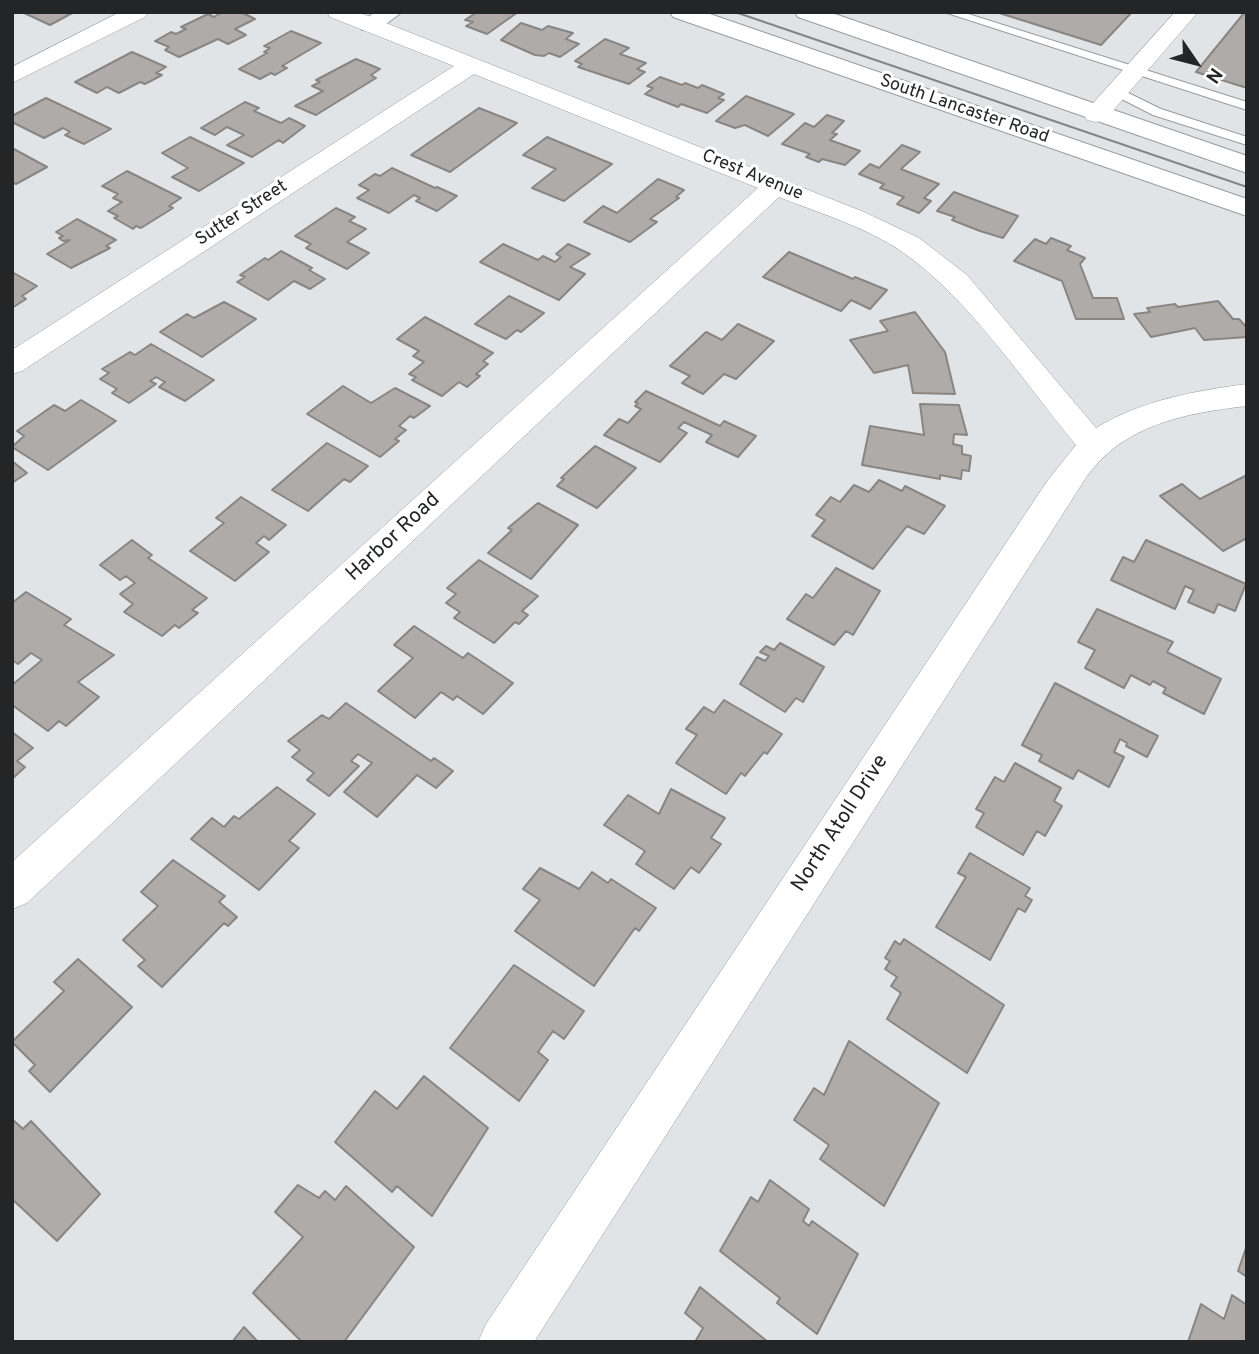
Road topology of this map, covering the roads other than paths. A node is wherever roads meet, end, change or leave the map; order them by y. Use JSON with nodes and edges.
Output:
{"nodes":[{"id":1,"x":137,"y":12,"type":"edge"},
{"id":2,"x":338,"y":12,"type":"edge"},
{"id":3,"x":681,"y":12,"type":"edge"},
{"id":4,"x":806,"y":12,"type":"edge"},
{"id":5,"x":950,"y":12,"type":"edge"},
{"id":6,"x":1186,"y":12,"type":"edge"},
{"id":7,"x":381,"y":18,"type":"edge"},
{"id":8,"x":472,"y":65,"type":"junction"},
{"id":9,"x":1135,"y":70,"type":"junction"},
{"id":10,"x":12,"y":76,"type":"edge"},
{"id":11,"x":1116,"y":91,"type":"junction"},
{"id":12,"x":1247,"y":106,"type":"edge"},
{"id":13,"x":1096,"y":115,"type":"junction"},
{"id":14,"x":1247,"y":141,"type":"edge"},
{"id":15,"x":1247,"y":164,"type":"edge"},
{"id":16,"x":776,"y":186,"type":"junction"},
{"id":17,"x":1247,"y":208,"type":"edge"},
{"id":18,"x":12,"y":364,"type":"edge"},
{"id":19,"x":1247,"y":395,"type":"edge"},
{"id":20,"x":1094,"y":446,"type":"junction"},
{"id":21,"x":12,"y":889,"type":"edge"},
{"id":22,"x":504,"y":1342,"type":"edge"}],
"edges":[{"from":1,"to":10,"type":"street"},
{"from":2,"to":7,"type":"street","name":"Crest Avenue"},
{"from":3,"to":17,"type":"main road","name":"South Lancaster Road"},
{"from":4,"to":13,"type":"main road","name":"South Lancaster Road"},
{"from":5,"to":9,"type":"lane"},
{"from":6,"to":9,"type":"street"},
{"from":7,"to":8,"type":"street","name":"Crest Avenue"},
{"from":8,"to":16,"type":"street","name":"Crest Avenue"},
{"from":8,"to":18,"type":"street","name":"Sutter Street"},
{"from":9,"to":11,"type":"street"},
{"from":9,"to":12,"type":"lane"},
{"from":11,"to":13,"type":"street"},
{"from":11,"to":14,"type":"lane"},
{"from":13,"to":15,"type":"main road","name":"South Lancaster Road"},
{"from":16,"to":20,"type":"street","name":"Crest Avenue"},
{"from":16,"to":21,"type":"street","name":"Harbor Road"},
{"from":19,"to":20,"type":"street","name":"North Atoll Drive"},
{"from":20,"to":22,"type":"street","name":"North Atoll Drive"}]}
